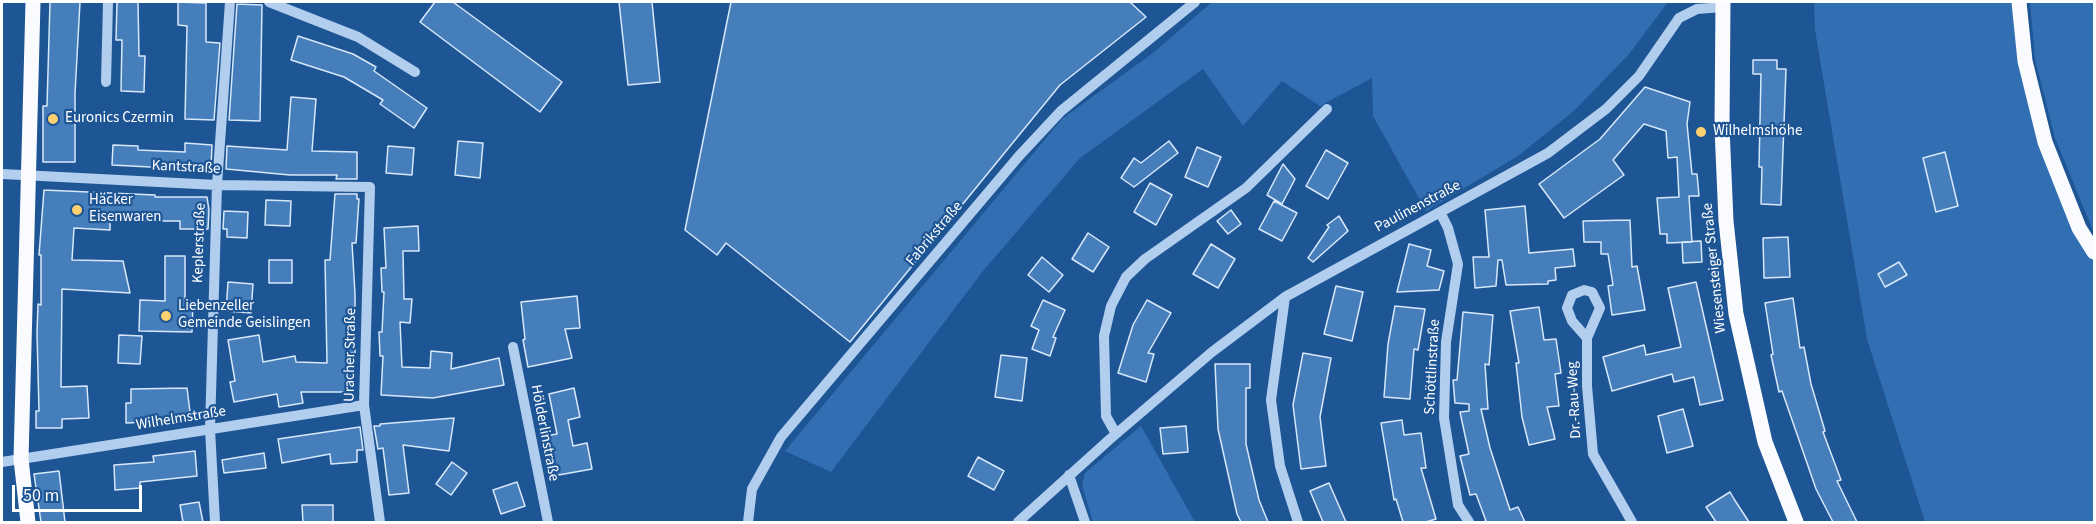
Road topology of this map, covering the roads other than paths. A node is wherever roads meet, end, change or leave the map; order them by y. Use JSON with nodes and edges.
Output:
{"nodes":[{"id":1,"x":33,"y":2,"type":"edge"},
{"id":2,"x":108,"y":2,"type":"edge"},
{"id":3,"x":230,"y":2,"type":"edge"},
{"id":4,"x":269,"y":2,"type":"edge"},
{"id":5,"x":1195,"y":2,"type":"edge"},
{"id":6,"x":2019,"y":2,"type":"edge"},
{"id":7,"x":1723,"y":4,"type":"edge"},
{"id":8,"x":415,"y":72,"type":"dead end"},
{"id":9,"x":106,"y":82,"type":"dead end"},
{"id":10,"x":1327,"y":109,"type":"dead end"},
{"id":11,"x":2,"y":174,"type":"edge"},
{"id":12,"x":29,"y":174,"type":"junction"},
{"id":13,"x":217,"y":185,"type":"junction"},
{"id":14,"x":370,"y":187,"type":"joint"},
{"id":15,"x":1440,"y":212,"type":"junction"},
{"id":16,"x":2094,"y":252,"type":"edge"},
{"id":17,"x":1285,"y":297,"type":"junction"},
{"id":18,"x":1587,"y":338,"type":"dead end"},
{"id":19,"x":513,"y":347,"type":"dead end"},
{"id":20,"x":364,"y":405,"type":"junction"},
{"id":21,"x":210,"y":429,"type":"junction"},
{"id":22,"x":1116,"y":434,"type":"junction"},
{"id":23,"x":21,"y":459,"type":"junction"},
{"id":24,"x":2,"y":462,"type":"edge"},
{"id":25,"x":1069,"y":475,"type":"junction"},
{"id":26,"x":28,"y":522,"type":"edge"},
{"id":27,"x":215,"y":522,"type":"edge"},
{"id":28,"x":380,"y":522,"type":"edge"},
{"id":29,"x":548,"y":522,"type":"edge"},
{"id":30,"x":748,"y":522,"type":"edge"},
{"id":31,"x":1018,"y":522,"type":"edge"},
{"id":32,"x":1085,"y":522,"type":"edge"},
{"id":33,"x":1298,"y":522,"type":"edge"},
{"id":34,"x":1468,"y":522,"type":"edge"},
{"id":35,"x":1632,"y":522,"type":"edge"},
{"id":36,"x":1796,"y":522,"type":"edge"}],
"edges":[{"from":1,"to":12,"type":"main road"},
{"from":2,"to":9,"type":"street"},
{"from":3,"to":13,"type":"street","name":"Keplerstraße"},
{"from":4,"to":8,"type":"street"},
{"from":5,"to":30,"type":"street","name":"Fabrikstraße"},
{"from":6,"to":16,"type":"main road"},
{"from":7,"to":15,"type":"street","name":"Paulinenstraße"},
{"from":7,"to":36,"type":"main road","name":"Wiesensteiger Straße"},
{"from":10,"to":22,"type":"street"},
{"from":11,"to":12,"type":"street","name":"Kantstraße"},
{"from":12,"to":13,"type":"street","name":"Kantstraße"},
{"from":12,"to":23,"type":"main road"},
{"from":13,"to":14,"type":"street","name":"Kantstraße"},
{"from":13,"to":21,"type":"street","name":"Keplerstraße"},
{"from":14,"to":20,"type":"street","name":"Uracher Straße"},
{"from":15,"to":17,"type":"street","name":"Paulinenstraße"},
{"from":15,"to":34,"type":"street","name":"Schöttlinstraße"},
{"from":17,"to":22,"type":"street","name":"Paulinenstraße"},
{"from":17,"to":33,"type":"street"},
{"from":18,"to":35,"type":"street","name":"Dr.-Rau-Weg"},
{"from":19,"to":29,"type":"street","name":"Hölderlinstraße"},
{"from":20,"to":21,"type":"street","name":"Wilhelmstraße"},
{"from":20,"to":28,"type":"street","name":"Uracher Straße"},
{"from":21,"to":23,"type":"street","name":"Wilhelmstraße"},
{"from":21,"to":27,"type":"street","name":"Keplerstraße"},
{"from":22,"to":25,"type":"street","name":"Paulinenstraße"},
{"from":23,"to":24,"type":"street","name":"Wilhelmstraße"},
{"from":23,"to":26,"type":"main road"},
{"from":25,"to":31,"type":"street","name":"Paulinenstraße"},
{"from":25,"to":32,"type":"street"}]}
